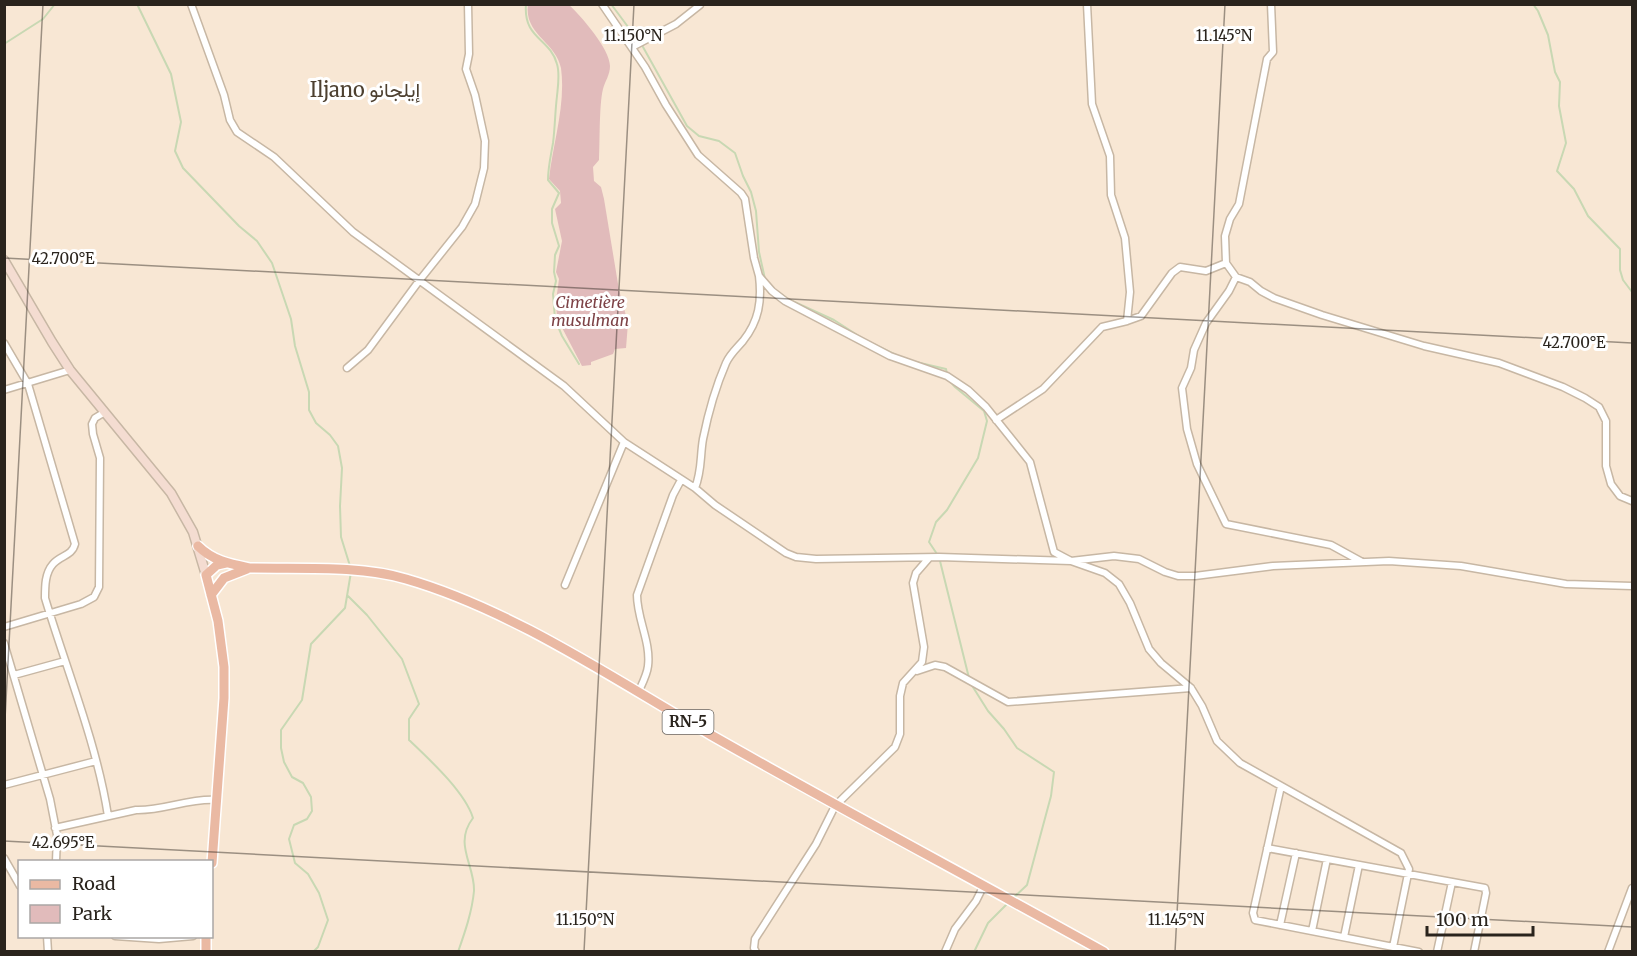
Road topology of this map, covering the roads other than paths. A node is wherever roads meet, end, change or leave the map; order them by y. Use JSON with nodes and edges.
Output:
{"nodes":[{"id":1,"x":468,"y":4,"type":"edge"},
{"id":2,"x":602,"y":4,"type":"edge"},
{"id":3,"x":700,"y":4,"type":"edge"},
{"id":4,"x":1087,"y":4,"type":"edge"},
{"id":5,"x":1271,"y":4,"type":"edge"},
{"id":6,"x":191,"y":5,"type":"edge"},
{"id":7,"x":632,"y":47,"type":"junction"},
{"id":8,"x":4,"y":260,"type":"edge"},
{"id":9,"x":1226,"y":263,"type":"junction"},
{"id":10,"x":759,"y":276,"type":"junction"},
{"id":11,"x":1236,"y":277,"type":"junction"},
{"id":12,"x":418,"y":281,"type":"junction"},
{"id":13,"x":1127,"y":321,"type":"junction"},
{"id":14,"x":4,"y":343,"type":"edge"},
{"id":15,"x":347,"y":368,"type":"dead end"},
{"id":16,"x":70,"y":370,"type":"junction"},
{"id":17,"x":28,"y":384,"type":"junction"},
{"id":18,"x":4,"y":390,"type":"edge"},
{"id":19,"x":105,"y":412,"type":"junction"},
{"id":20,"x":996,"y":420,"type":"junction"},
{"id":21,"x":624,"y":442,"type":"junction"},
{"id":22,"x":681,"y":480,"type":"junction"},
{"id":23,"x":695,"y":488,"type":"junction"},
{"id":24,"x":1632,"y":501,"type":"edge"},
{"id":25,"x":198,"y":546,"type":"junction"},
{"id":26,"x":929,"y":558,"type":"junction"},
{"id":27,"x":1071,"y":561,"type":"junction"},
{"id":28,"x":1363,"y":562,"type":"junction"},
{"id":29,"x":226,"y":563,"type":"junction"},
{"id":30,"x":250,"y":568,"type":"junction"},
{"id":31,"x":206,"y":576,"type":"junction"},
{"id":32,"x":565,"y":585,"type":"dead end"},
{"id":33,"x":1632,"y":586,"type":"edge"},
{"id":34,"x":211,"y":595,"type":"junction"},
{"id":35,"x":50,"y":614,"type":"junction"},
{"id":36,"x":4,"y":627,"type":"edge"},
{"id":37,"x":4,"y":643,"type":"edge"},
{"id":38,"x":64,"y":661,"type":"junction"},
{"id":39,"x":913,"y":672,"type":"junction"},
{"id":40,"x":14,"y":675,"type":"junction"},
{"id":41,"x":1191,"y":688,"type":"junction"},
{"id":42,"x":638,"y":693,"type":"junction"},
{"id":43,"x":96,"y":761,"type":"junction"},
{"id":44,"x":43,"y":773,"type":"junction"},
{"id":45,"x":4,"y":785,"type":"edge"},
{"id":46,"x":1281,"y":786,"type":"junction"},
{"id":47,"x":216,"y":800,"type":"junction"},
{"id":48,"x":835,"y":806,"type":"junction"},
{"id":49,"x":108,"y":816,"type":"junction"},
{"id":50,"x":56,"y":828,"type":"junction"},
{"id":51,"x":1267,"y":848,"type":"junction"},
{"id":52,"x":1296,"y":853,"type":"junction"},
{"id":53,"x":4,"y":858,"type":"edge"},
{"id":54,"x":1327,"y":859,"type":"junction"},
{"id":55,"x":56,"y":860,"type":"edge"},
{"id":56,"x":212,"y":860,"type":"edge"},
{"id":57,"x":1359,"y":865,"type":"junction"},
{"id":58,"x":1408,"y":873,"type":"junction"},
{"id":59,"x":18,"y":882,"type":"edge"},
{"id":60,"x":1452,"y":882,"type":"junction"},
{"id":61,"x":984,"y":885,"type":"junction"},
{"id":62,"x":1632,"y":888,"type":"edge"},
{"id":63,"x":1281,"y":925,"type":"junction"},
{"id":64,"x":1312,"y":931,"type":"junction"},
{"id":65,"x":1344,"y":937,"type":"junction"},
{"id":66,"x":145,"y":938,"type":"edge"},
{"id":67,"x":170,"y":938,"type":"edge"},
{"id":68,"x":1393,"y":946,"type":"junction"},
{"id":69,"x":756,"y":951,"type":"edge"},
{"id":70,"x":945,"y":951,"type":"edge"},
{"id":71,"x":1104,"y":951,"type":"edge"},
{"id":72,"x":1419,"y":951,"type":"edge"},
{"id":73,"x":1437,"y":951,"type":"edge"},
{"id":74,"x":1474,"y":951,"type":"edge"},
{"id":75,"x":1608,"y":951,"type":"edge"}],
"edges":[{"from":1,"to":12,"type":"street"},
{"from":2,"to":7,"type":"street"},
{"from":3,"to":7,"type":"street"},
{"from":4,"to":13,"type":"street"},
{"from":5,"to":9,"type":"street"},
{"from":6,"to":12,"type":"street"},
{"from":7,"to":10,"type":"street"},
{"from":8,"to":16,"type":"main road"},
{"from":9,"to":11,"type":"street"},
{"from":9,"to":13,"type":"street"},
{"from":10,"to":20,"type":"street"},
{"from":10,"to":23,"type":"street"},
{"from":11,"to":24,"type":"street"},
{"from":11,"to":28,"type":"street"},
{"from":12,"to":15,"type":"street"},
{"from":12,"to":21,"type":"street"},
{"from":13,"to":20,"type":"street"},
{"from":14,"to":17,"type":"street"},
{"from":16,"to":17,"type":"street"},
{"from":16,"to":19,"type":"main road"},
{"from":17,"to":18,"type":"street"},
{"from":17,"to":35,"type":"street"},
{"from":19,"to":25,"type":"main road"},
{"from":19,"to":35,"type":"street"},
{"from":20,"to":27,"type":"street"},
{"from":21,"to":22,"type":"street"},
{"from":21,"to":32,"type":"street"},
{"from":22,"to":23,"type":"street"},
{"from":22,"to":42,"type":"street"},
{"from":23,"to":26,"type":"street"},
{"from":25,"to":29,"type":"main road"},
{"from":25,"to":31,"type":"main road"},
{"from":26,"to":27,"type":"street"},
{"from":26,"to":39,"type":"street"},
{"from":27,"to":28,"type":"street"},
{"from":27,"to":41,"type":"street"},
{"from":28,"to":33,"type":"street"},
{"from":29,"to":30,"type":"main road","number":"RN-5"},
{"from":29,"to":31,"type":"main road"},
{"from":30,"to":34,"type":"main road","number":"RN-5"},
{"from":30,"to":42,"type":"main road","number":"RN-5"},
{"from":31,"to":34,"type":"main road"},
{"from":34,"to":47,"type":"main road"},
{"from":35,"to":36,"type":"street"},
{"from":35,"to":38,"type":"street"},
{"from":37,"to":40,"type":"street"},
{"from":38,"to":40,"type":"street"},
{"from":38,"to":43,"type":"street"},
{"from":39,"to":41,"type":"street"},
{"from":39,"to":48,"type":"street"},
{"from":40,"to":44,"type":"street"},
{"from":41,"to":46,"type":"street"},
{"from":42,"to":48,"type":"main road","number":"RN-5"},
{"from":43,"to":44,"type":"street"},
{"from":43,"to":49,"type":"street"},
{"from":44,"to":45,"type":"street"},
{"from":44,"to":50,"type":"street"},
{"from":46,"to":51,"type":"street"},
{"from":46,"to":58,"type":"street"},
{"from":47,"to":49,"type":"street"},
{"from":47,"to":56,"type":"main road"},
{"from":48,"to":61,"type":"main road","number":"RN-5"},
{"from":48,"to":69,"type":"street"},
{"from":49,"to":50,"type":"street"},
{"from":50,"to":55,"type":"street"},
{"from":51,"to":52,"type":"street"},
{"from":51,"to":63,"type":"street"},
{"from":52,"to":54,"type":"street"},
{"from":52,"to":63,"type":"street"},
{"from":53,"to":59,"type":"street"},
{"from":54,"to":57,"type":"street"},
{"from":54,"to":64,"type":"street"},
{"from":57,"to":58,"type":"street"},
{"from":57,"to":65,"type":"street"},
{"from":58,"to":60,"type":"street"},
{"from":58,"to":68,"type":"street"},
{"from":60,"to":73,"type":"street"},
{"from":60,"to":74,"type":"street"},
{"from":61,"to":70,"type":"street"},
{"from":61,"to":71,"type":"main road","number":"RN-5"},
{"from":62,"to":75,"type":"street"},
{"from":63,"to":64,"type":"street"},
{"from":64,"to":65,"type":"street"},
{"from":65,"to":68,"type":"street"},
{"from":66,"to":67,"type":"street"},
{"from":68,"to":72,"type":"street"}]}
